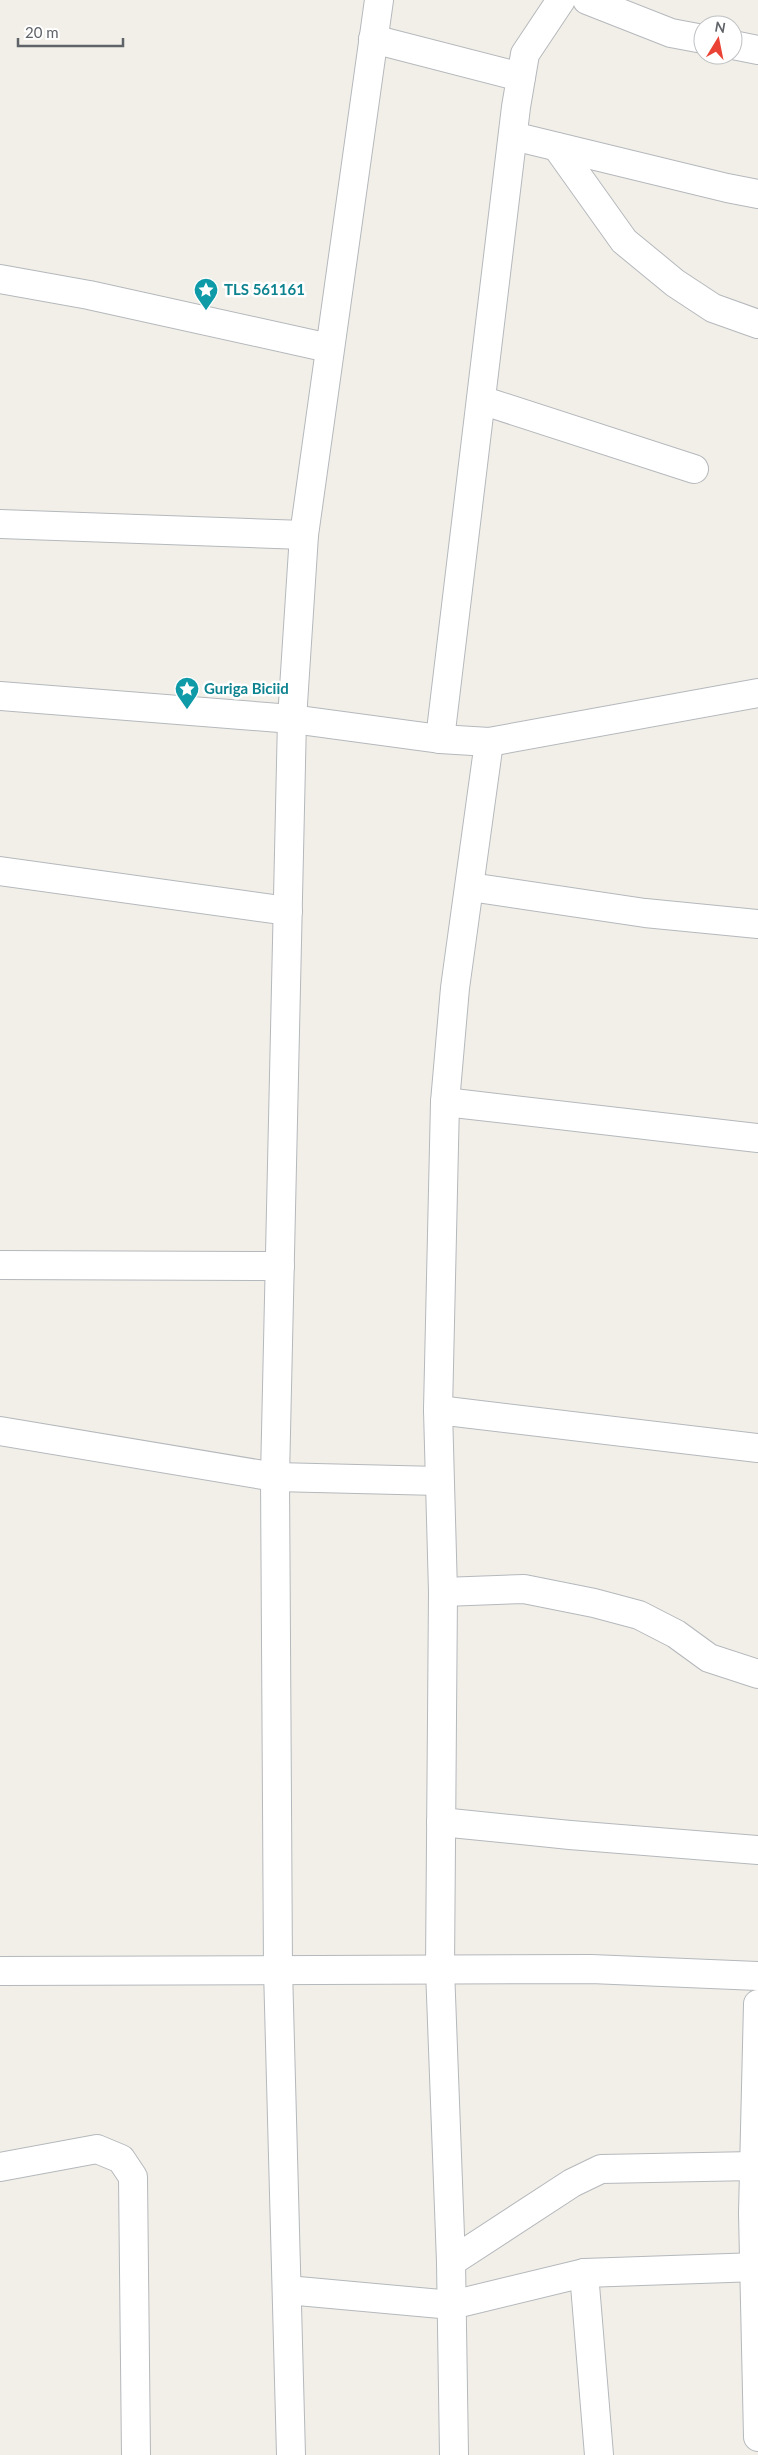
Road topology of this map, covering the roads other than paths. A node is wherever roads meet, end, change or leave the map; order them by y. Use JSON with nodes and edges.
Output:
{"nodes":[{"id":1,"x":379,"y":0,"type":"edge"},
{"id":2,"x":561,"y":0,"type":"edge"},
{"id":3,"x":587,"y":0,"type":"edge"},
{"id":4,"x":693,"y":37,"type":"edge"},
{"id":5,"x":373,"y":39,"type":"junction"},
{"id":6,"x":743,"y":47,"type":"edge"},
{"id":7,"x":758,"y":50,"type":"edge"},
{"id":8,"x":521,"y":77,"type":"junction"},
{"id":9,"x":513,"y":136,"type":"junction"},
{"id":10,"x":557,"y":147,"type":"junction"},
{"id":11,"x":758,"y":194,"type":"edge"},
{"id":12,"x":0,"y":279,"type":"edge"},
{"id":13,"x":758,"y":324,"type":"edge"},
{"id":14,"x":329,"y":348,"type":"junction"},
{"id":15,"x":481,"y":400,"type":"junction"},
{"id":16,"x":694,"y":469,"type":"dead end"},
{"id":17,"x":0,"y":524,"type":"edge"},
{"id":18,"x":304,"y":535,"type":"junction"},
{"id":19,"x":758,"y":693,"type":"edge"},
{"id":20,"x":0,"y":696,"type":"edge"},
{"id":21,"x":292,"y":719,"type":"junction"},
{"id":22,"x":440,"y":740,"type":"junction"},
{"id":23,"x":489,"y":742,"type":"junction"},
{"id":24,"x":0,"y":871,"type":"edge"},
{"id":25,"x":470,"y":887,"type":"junction"},
{"id":26,"x":288,"y":911,"type":"junction"},
{"id":27,"x":758,"y":924,"type":"edge"},
{"id":28,"x":444,"y":1102,"type":"junction"},
{"id":29,"x":758,"y":1138,"type":"edge"},
{"id":30,"x":0,"y":1265,"type":"edge"},
{"id":31,"x":280,"y":1266,"type":"junction"},
{"id":32,"x":438,"y":1410,"type":"junction"},
{"id":33,"x":0,"y":1431,"type":"edge"},
{"id":34,"x":758,"y":1448,"type":"edge"},
{"id":35,"x":275,"y":1476,"type":"junction"},
{"id":36,"x":439,"y":1481,"type":"junction"},
{"id":37,"x":443,"y":1592,"type":"junction"},
{"id":38,"x":758,"y":1674,"type":"edge"},
{"id":39,"x":441,"y":1822,"type":"junction"},
{"id":40,"x":758,"y":1850,"type":"edge"},
{"id":41,"x":278,"y":1969,"type":"junction"},
{"id":42,"x":440,"y":1969,"type":"junction"},
{"id":43,"x":0,"y":1971,"type":"edge"},
{"id":44,"x":758,"y":1976,"type":"edge"},
{"id":45,"x":758,"y":2004,"type":"edge"},
{"id":46,"x":754,"y":2166,"type":"junction"},
{"id":47,"x":0,"y":2167,"type":"edge"},
{"id":48,"x":450,"y":2262,"type":"junction"},
{"id":49,"x":756,"y":2266,"type":"edge"},
{"id":50,"x":584,"y":2272,"type":"junction"},
{"id":51,"x":286,"y":2290,"type":"junction"},
{"id":52,"x":452,"y":2305,"type":"junction"},
{"id":53,"x":758,"y":2437,"type":"edge"},
{"id":54,"x":758,"y":2448,"type":"edge"},
{"id":55,"x":136,"y":2455,"type":"edge"},
{"id":56,"x":291,"y":2455,"type":"edge"},
{"id":57,"x":454,"y":2455,"type":"edge"},
{"id":58,"x":599,"y":2455,"type":"edge"},
{"id":59,"x":758,"y":2455,"type":"edge"}],
"edges":[{"from":1,"to":5,"type":"street"},
{"from":2,"to":8,"type":"street"},
{"from":3,"to":4,"type":"street"},
{"from":5,"to":8,"type":"street"},
{"from":5,"to":14,"type":"street"},
{"from":6,"to":7,"type":"street"},
{"from":8,"to":9,"type":"street"},
{"from":9,"to":10,"type":"street"},
{"from":9,"to":15,"type":"street"},
{"from":10,"to":11,"type":"street"},
{"from":10,"to":13,"type":"street"},
{"from":12,"to":14,"type":"street"},
{"from":14,"to":18,"type":"street"},
{"from":15,"to":16,"type":"street"},
{"from":15,"to":22,"type":"street"},
{"from":17,"to":18,"type":"street"},
{"from":18,"to":21,"type":"street"},
{"from":19,"to":23,"type":"street"},
{"from":20,"to":21,"type":"street"},
{"from":21,"to":22,"type":"street"},
{"from":21,"to":26,"type":"street"},
{"from":22,"to":23,"type":"street"},
{"from":23,"to":25,"type":"street"},
{"from":24,"to":26,"type":"street"},
{"from":25,"to":27,"type":"street"},
{"from":25,"to":28,"type":"street"},
{"from":26,"to":31,"type":"street"},
{"from":28,"to":29,"type":"street"},
{"from":28,"to":32,"type":"street"},
{"from":30,"to":31,"type":"street"},
{"from":31,"to":35,"type":"street"},
{"from":32,"to":34,"type":"street"},
{"from":32,"to":36,"type":"street"},
{"from":33,"to":35,"type":"street"},
{"from":35,"to":36,"type":"street"},
{"from":35,"to":41,"type":"street"},
{"from":36,"to":37,"type":"street"},
{"from":37,"to":38,"type":"street"},
{"from":37,"to":39,"type":"street"},
{"from":39,"to":40,"type":"street"},
{"from":39,"to":42,"type":"street"},
{"from":41,"to":42,"type":"street"},
{"from":41,"to":43,"type":"street"},
{"from":41,"to":51,"type":"street"},
{"from":42,"to":44,"type":"street"},
{"from":42,"to":48,"type":"street"},
{"from":45,"to":46,"type":"street"},
{"from":46,"to":48,"type":"street"},
{"from":46,"to":49,"type":"street"},
{"from":47,"to":55,"type":"street"},
{"from":48,"to":52,"type":"street"},
{"from":49,"to":50,"type":"street"},
{"from":49,"to":53,"type":"street"},
{"from":50,"to":52,"type":"street"},
{"from":50,"to":58,"type":"street"},
{"from":51,"to":52,"type":"street"},
{"from":51,"to":56,"type":"street"},
{"from":52,"to":57,"type":"street"},
{"from":54,"to":59,"type":"street"}]}
